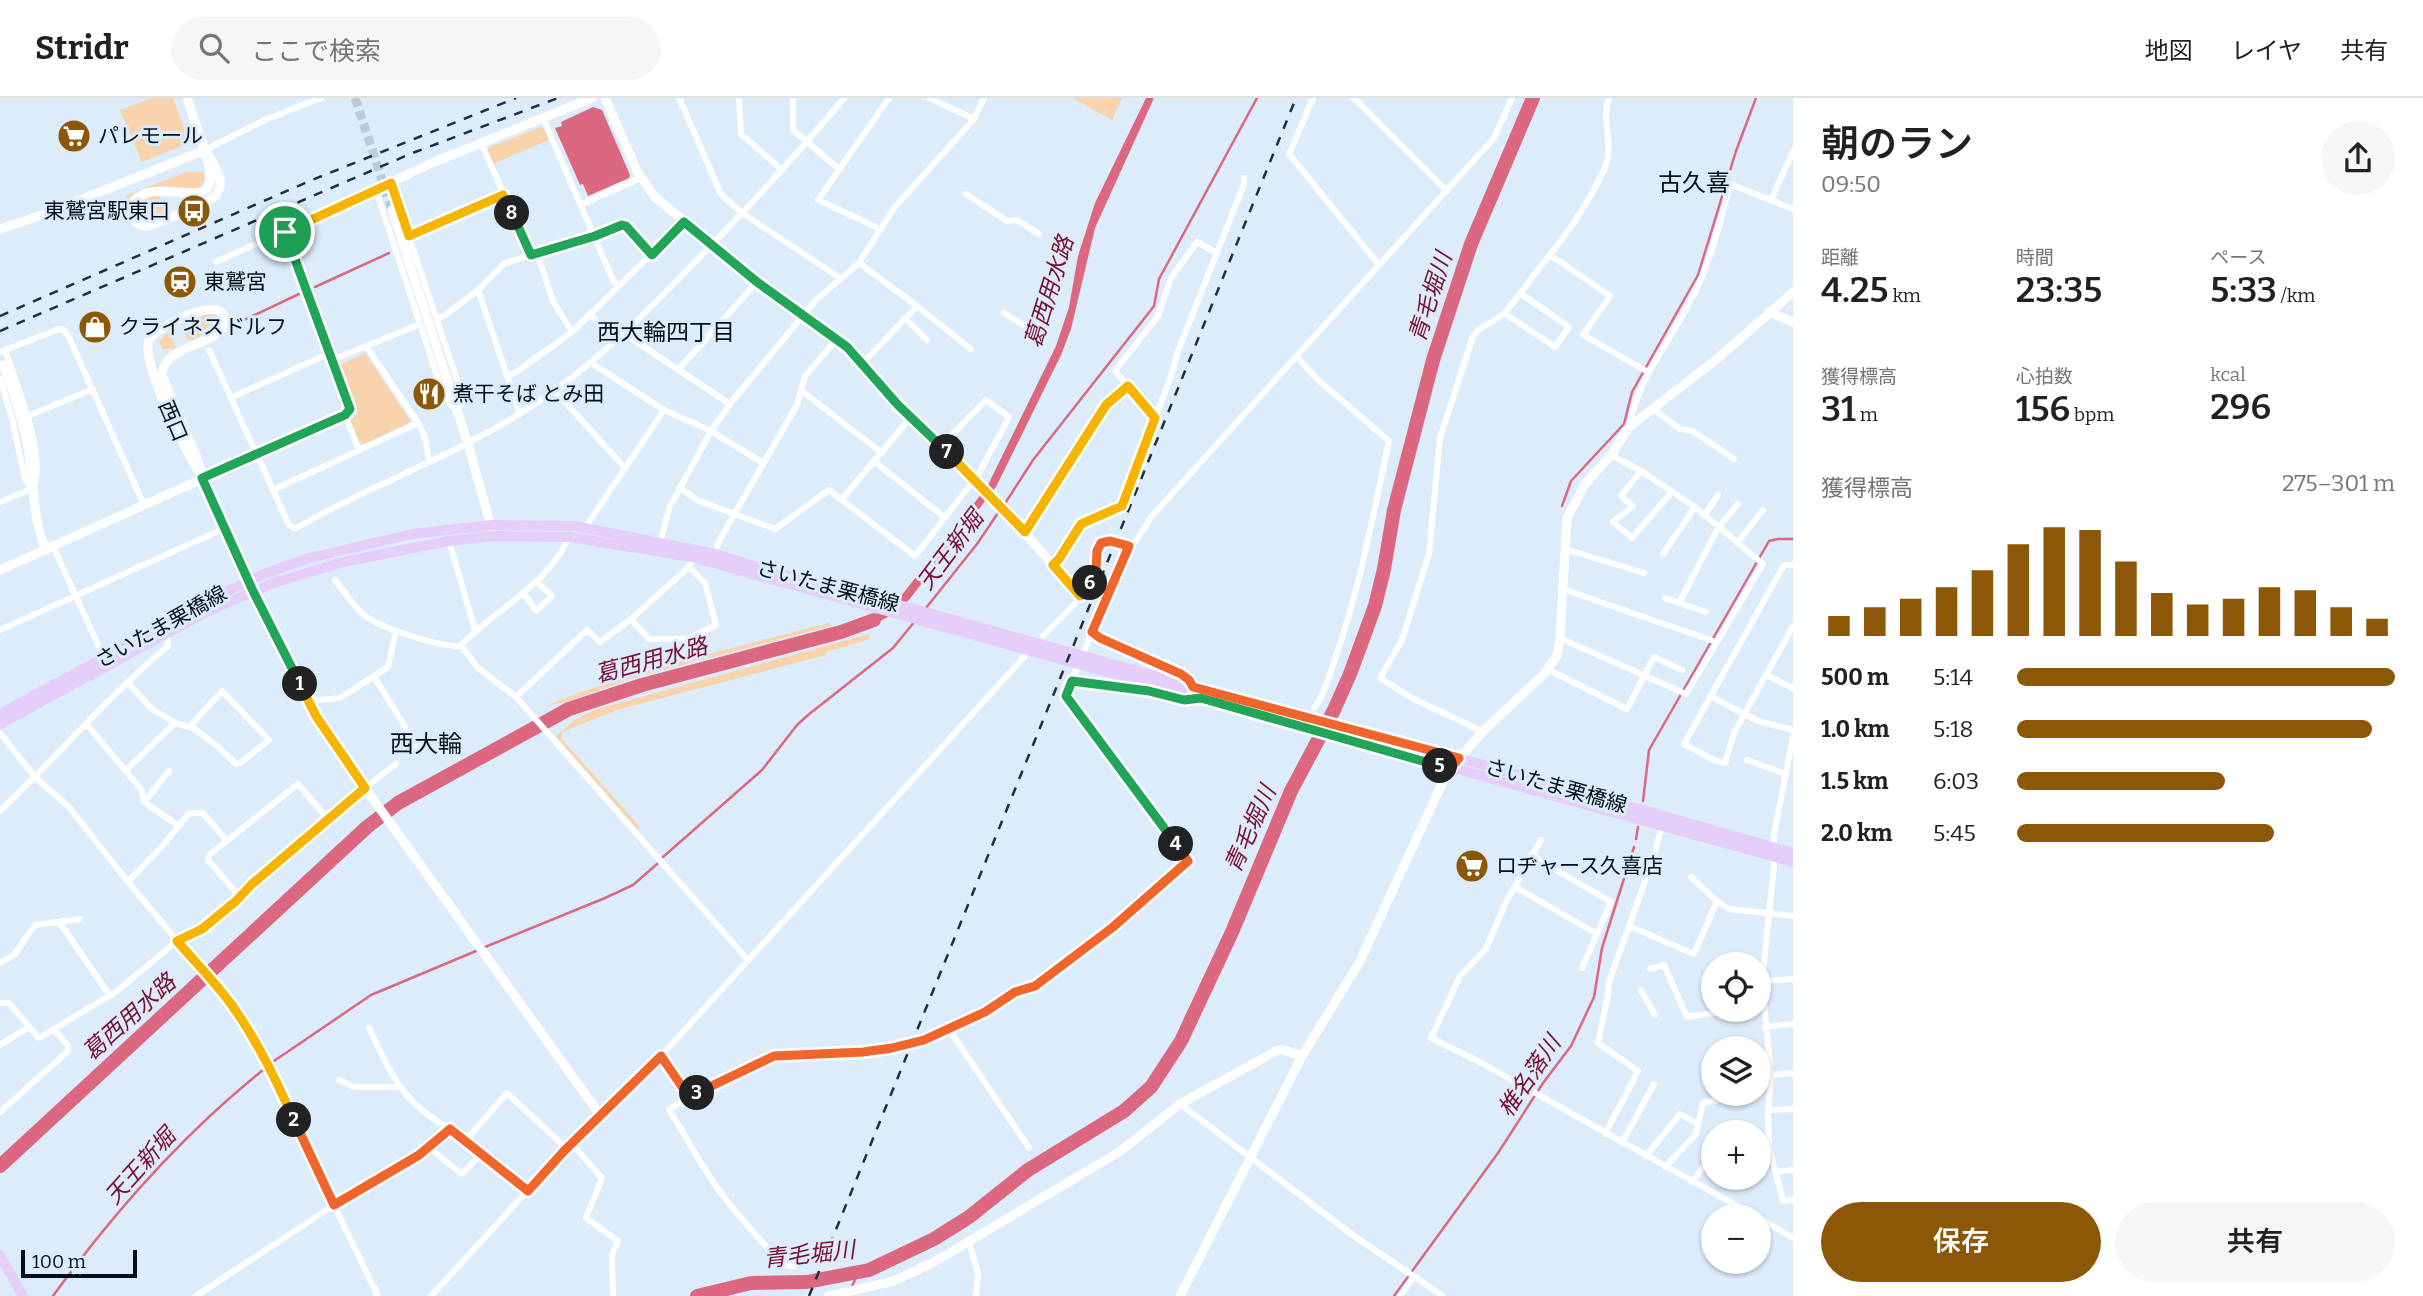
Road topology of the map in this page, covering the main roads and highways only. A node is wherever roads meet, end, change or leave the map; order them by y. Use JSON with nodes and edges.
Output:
{"nodes":[{"id":1,"x":492,"y":530,"type":"junction"},
{"id":2,"x":873,"y":602,"type":"junction"},
{"id":3,"x":1084,"y":660,"type":"junction"},
{"id":4,"x":0,"y":715,"type":"edge"},
{"id":5,"x":1309,"y":723,"type":"junction"},
{"id":6,"x":0,"y":724,"type":"edge"},
{"id":7,"x":1344,"y":733,"type":"junction"},
{"id":8,"x":1774,"y":853,"type":"junction"},
{"id":9,"x":1793,"y":853,"type":"edge"},
{"id":10,"x":1793,"y":862,"type":"edge"},
{"id":11,"x":0,"y":1255,"type":"edge"},
{"id":12,"x":23,"y":1296,"type":"edge"}],
"edges":[{"from":1,"to":2,"type":"main road","name":"さいたま栗橋線"},
{"from":1,"to":2,"type":"main road","name":"さいたま栗橋線"},
{"from":1,"to":4,"type":"main road","name":"さいたま栗橋線"},
{"from":1,"to":6,"type":"main road","name":"さいたま栗橋線"},
{"from":2,"to":3,"type":"main road","name":"さいたま栗橋線"},
{"from":3,"to":5,"type":"main road","name":"さいたま栗橋線"},
{"from":3,"to":5,"type":"main road","name":"さいたま栗橋線"},
{"from":5,"to":7,"type":"main road","name":"さいたま栗橋線"},
{"from":7,"to":8,"type":"main road","name":"さいたま栗橋線"},
{"from":7,"to":8,"type":"main road","name":"さいたま栗橋線"},
{"from":8,"to":9,"type":"main road","name":"さいたま栗橋線"},
{"from":8,"to":10,"type":"main road","name":"さいたま栗橋線"},
{"from":11,"to":12,"type":"main road"}]}
